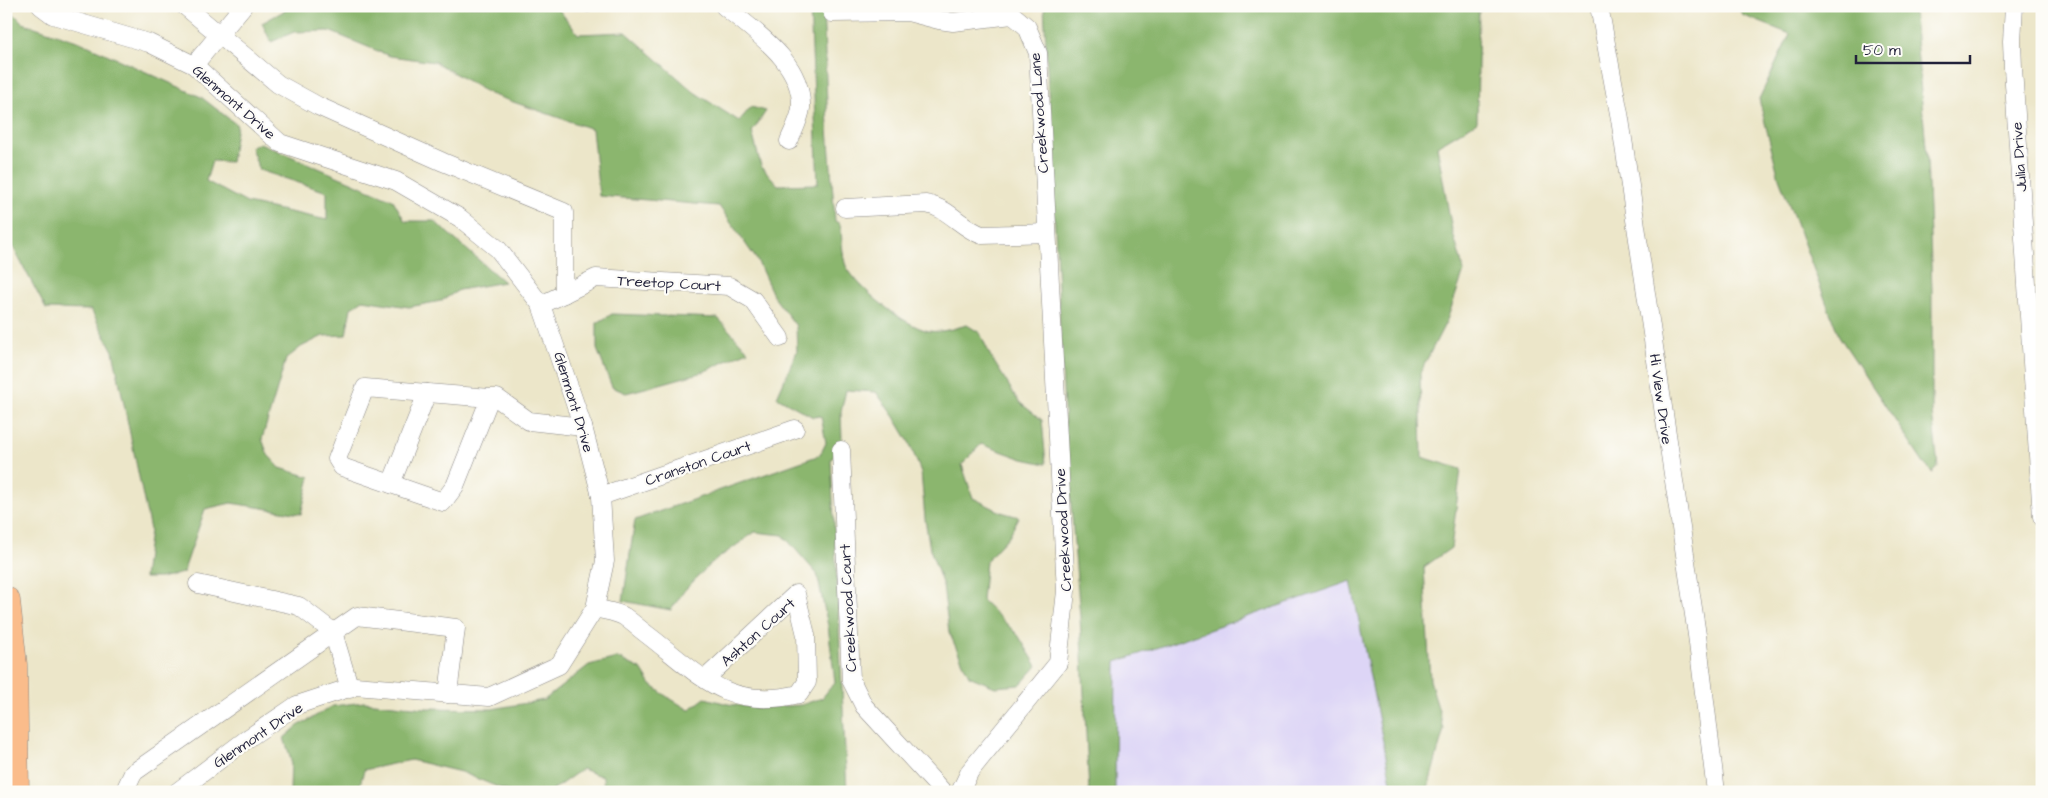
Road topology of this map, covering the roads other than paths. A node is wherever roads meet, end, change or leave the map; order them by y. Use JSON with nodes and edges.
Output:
{"nodes":[{"id":1,"x":41,"y":6,"type":"edge"},
{"id":2,"x":185,"y":6,"type":"edge"},
{"id":3,"x":243,"y":6,"type":"edge"},
{"id":4,"x":724,"y":6,"type":"edge"},
{"id":5,"x":1599,"y":6,"type":"edge"},
{"id":6,"x":2014,"y":6,"type":"edge"},
{"id":7,"x":1007,"y":11,"type":"edge"},
{"id":8,"x":832,"y":13,"type":"dead end"},
{"id":9,"x":219,"y":35,"type":"junction"},
{"id":10,"x":194,"y":65,"type":"junction"},
{"id":11,"x":790,"y":141,"type":"dead end"},
{"id":12,"x":845,"y":208,"type":"dead end"},
{"id":13,"x":1047,"y":234,"type":"junction"},
{"id":14,"x":564,"y":294,"type":"junction"},
{"id":15,"x":541,"y":305,"type":"junction"},
{"id":16,"x":780,"y":338,"type":"dead end"},
{"id":17,"x":426,"y":393,"type":"junction"},
{"id":18,"x":490,"y":398,"type":"junction"},
{"id":19,"x":583,"y":426,"type":"junction"},
{"id":20,"x":795,"y":429,"type":"dead end"},
{"id":21,"x":840,"y":450,"type":"dead end"},
{"id":22,"x":391,"y":484,"type":"junction"},
{"id":23,"x":601,"y":496,"type":"junction"},
{"id":24,"x":2042,"y":517,"type":"edge"},
{"id":25,"x":198,"y":584,"type":"dead end"},
{"id":26,"x":6,"y":600,"type":"edge"},
{"id":27,"x":595,"y":608,"type":"junction"},
{"id":28,"x":8,"y":631,"type":"edge"},
{"id":29,"x":333,"y":632,"type":"junction"},
{"id":30,"x":705,"y":680,"type":"junction"},
{"id":31,"x":350,"y":688,"type":"junction"},
{"id":32,"x":448,"y":694,"type":"junction"},
{"id":33,"x":10,"y":702,"type":"edge"},
{"id":34,"x":10,"y":755,"type":"edge"},
{"id":35,"x":15,"y":792,"type":"edge"},
{"id":36,"x":126,"y":792,"type":"edge"},
{"id":37,"x":177,"y":792,"type":"edge"},
{"id":38,"x":943,"y":792,"type":"edge"},
{"id":39,"x":960,"y":792,"type":"edge"},
{"id":40,"x":1716,"y":792,"type":"edge"}],
"edges":[{"from":1,"to":10,"type":"street","name":"Glenmont Drive"},
{"from":2,"to":9,"type":"street"},
{"from":3,"to":9,"type":"street"},
{"from":4,"to":11,"type":"street"},
{"from":5,"to":40,"type":"street","name":"Hi View Drive"},
{"from":6,"to":24,"type":"street","name":"Julia Drive"},
{"from":7,"to":8,"type":"street"},
{"from":7,"to":13,"type":"street","name":"Creekwood Lane"},
{"from":9,"to":10,"type":"street"},
{"from":9,"to":14,"type":"street"},
{"from":10,"to":15,"type":"street","name":"Glenmont Drive"},
{"from":12,"to":13,"type":"street"},
{"from":13,"to":39,"type":"street","name":"Creekwood Drive"},
{"from":14,"to":15,"type":"street","name":"Treetop Court"},
{"from":14,"to":16,"type":"street","name":"Treetop Court"},
{"from":15,"to":19,"type":"street","name":"Glenmont Drive"},
{"from":17,"to":18,"type":"street"},
{"from":17,"to":22,"type":"street"},
{"from":17,"to":22,"type":"street"},
{"from":18,"to":19,"type":"street"},
{"from":18,"to":22,"type":"street"},
{"from":19,"to":23,"type":"street","name":"Glenmont Drive"},
{"from":20,"to":23,"type":"street","name":"Cranston Court"},
{"from":21,"to":38,"type":"street","name":"Creekwood Court"},
{"from":23,"to":27,"type":"street","name":"Glenmont Drive"},
{"from":25,"to":29,"type":"street"},
{"from":26,"to":28,"type":"main road"},
{"from":27,"to":30,"type":"street","name":"Ashton Court"},
{"from":27,"to":32,"type":"street","name":"Glenmont Drive"},
{"from":28,"to":33,"type":"main road"},
{"from":29,"to":31,"type":"street"},
{"from":29,"to":32,"type":"street"},
{"from":29,"to":36,"type":"street"},
{"from":30,"to":30,"type":"street","name":"Ashton Court"},
{"from":31,"to":32,"type":"street","name":"Glenmont Drive"},
{"from":31,"to":37,"type":"street","name":"Glenmont Drive"},
{"from":33,"to":34,"type":"main road"},
{"from":34,"to":35,"type":"main road"}]}
